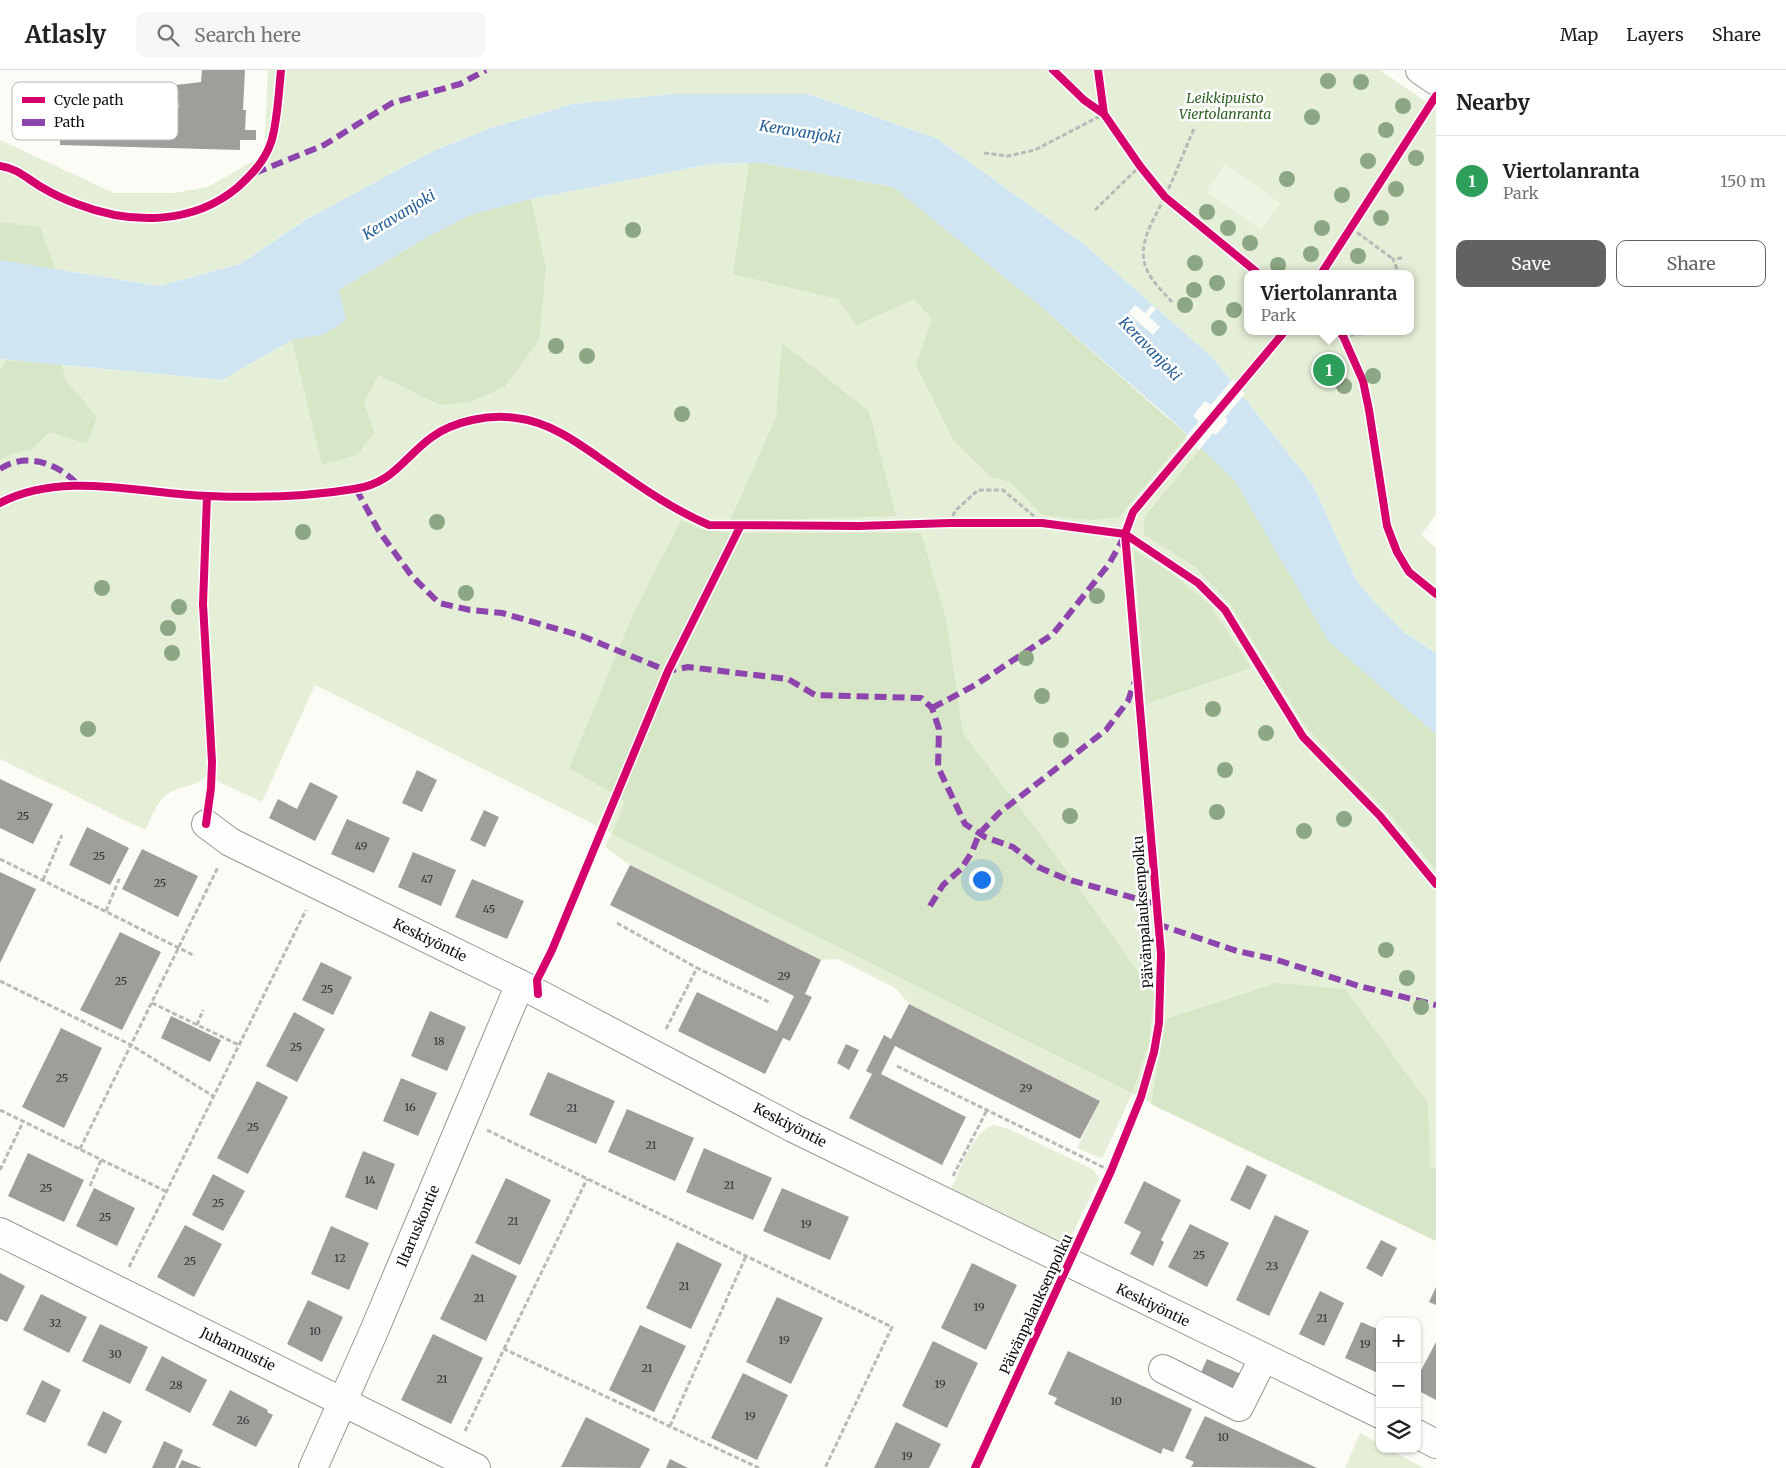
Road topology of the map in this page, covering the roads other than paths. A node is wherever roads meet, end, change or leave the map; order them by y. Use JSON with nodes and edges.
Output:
{"nodes":[{"id":1,"x":1420,"y":70,"type":"edge"},
{"id":2,"x":1436,"y":81,"type":"edge"},
{"id":3,"x":206,"y":824,"type":"dead end"},
{"id":4,"x":520,"y":984,"type":"junction"},
{"id":5,"x":0,"y":1232,"type":"edge"},
{"id":6,"x":1263,"y":1359,"type":"junction"},
{"id":7,"x":1163,"y":1370,"type":"dead end"},
{"id":8,"x":343,"y":1401,"type":"junction"},
{"id":9,"x":1376,"y":1412,"type":"edge"},
{"id":10,"x":1421,"y":1436,"type":"edge"},
{"id":11,"x":1436,"y":1444,"type":"edge"},
{"id":12,"x":313,"y":1468,"type":"edge"},
{"id":13,"x":476,"y":1468,"type":"edge"}],
"edges":[{"from":1,"to":2,"type":"street"},
{"from":3,"to":4,"type":"street","name":"Keskiyöntie"},
{"from":4,"to":6,"type":"street","name":"Keskiyöntie"},
{"from":4,"to":8,"type":"street","name":"Iltaruskontie"},
{"from":5,"to":8,"type":"street","name":"Juhannustie"},
{"from":6,"to":7,"type":"street"},
{"from":6,"to":9,"type":"street","name":"Keskiyöntie"},
{"from":8,"to":12,"type":"street","name":"Iltaruskontie"},
{"from":8,"to":13,"type":"street","name":"Juhannustie"},
{"from":10,"to":11,"type":"street"}]}
